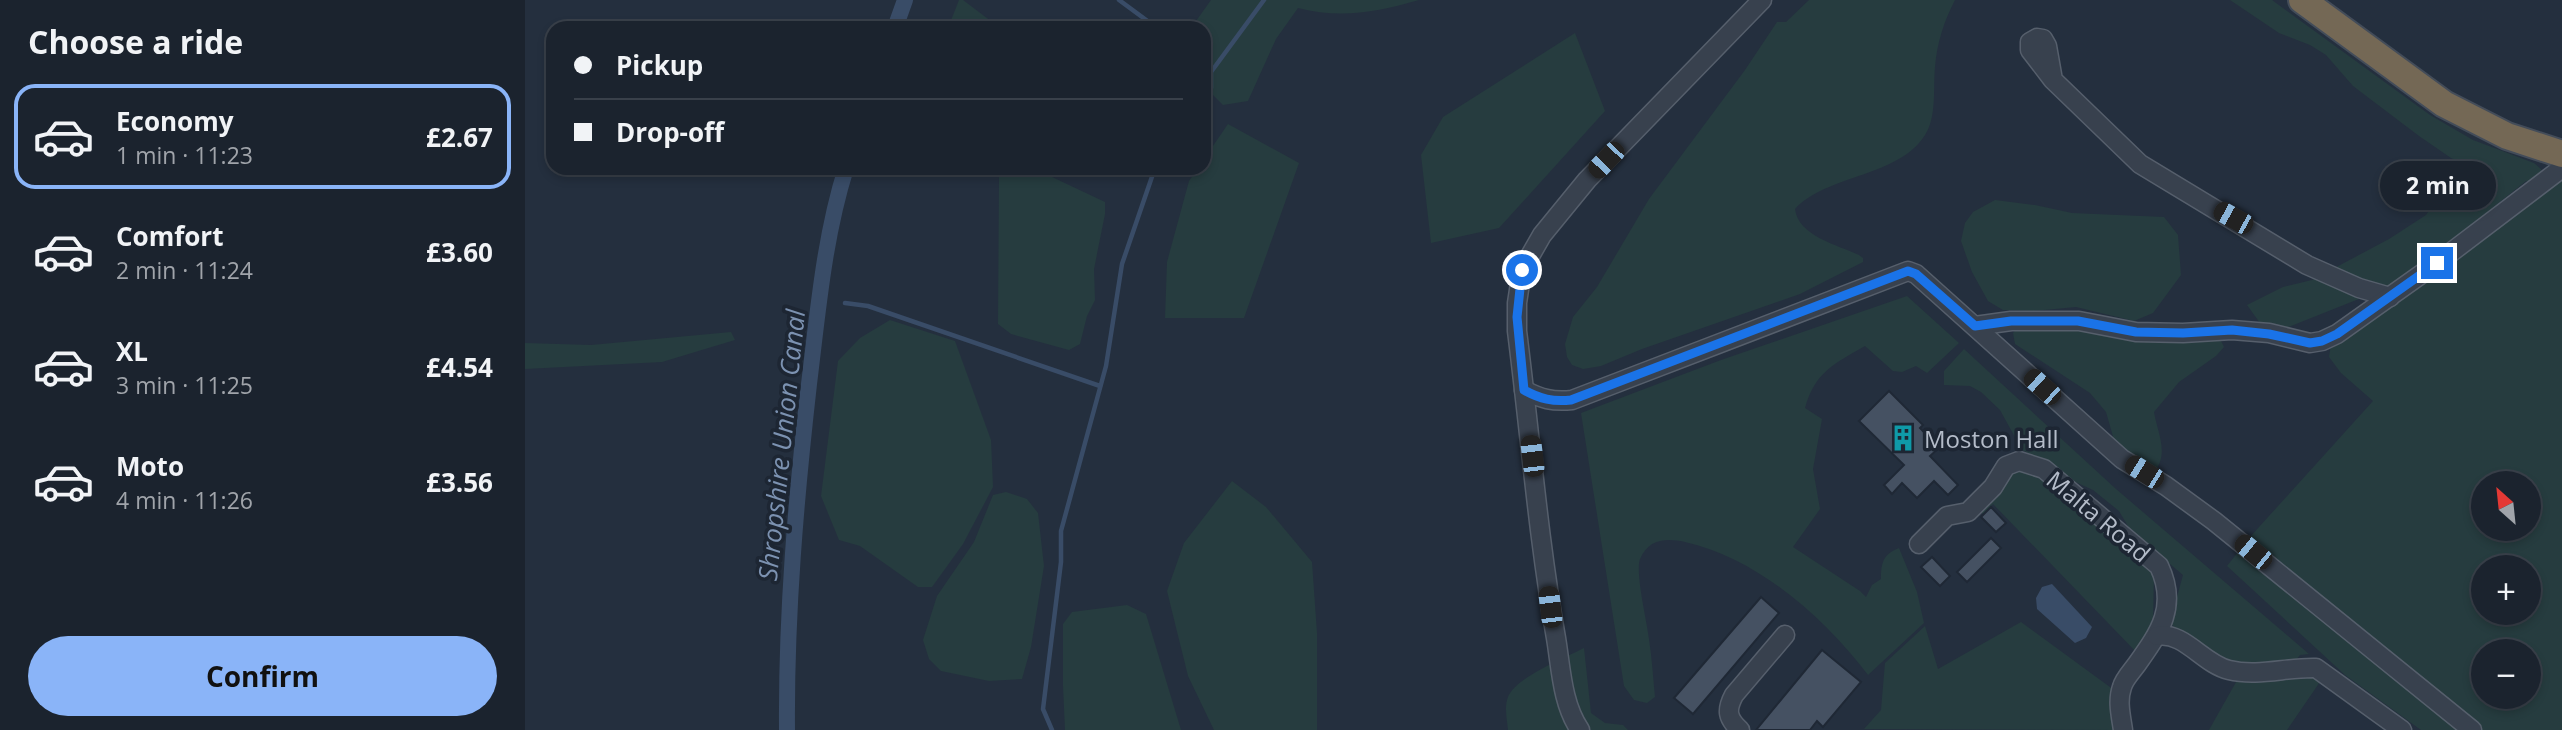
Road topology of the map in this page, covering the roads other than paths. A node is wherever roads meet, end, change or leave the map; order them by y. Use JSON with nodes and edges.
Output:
{"nodes":[{"id":1,"x":1762,"y":0,"type":"edge"},
{"id":2,"x":2302,"y":0,"type":"edge"},
{"id":3,"x":2053,"y":80,"type":"dead end"},
{"id":4,"x":2562,"y":154,"type":"edge"},
{"id":5,"x":2562,"y":168,"type":"edge"},
{"id":6,"x":2390,"y":297,"type":"junction"},
{"id":7,"x":1975,"y":326,"type":"junction"},
{"id":8,"x":1524,"y":390,"type":"junction"},
{"id":9,"x":1919,"y":544,"type":"dead end"},
{"id":10,"x":1785,"y":635,"type":"dead end"},
{"id":11,"x":2157,"y":636,"type":"junction"},
{"id":12,"x":1580,"y":730,"type":"edge"},
{"id":13,"x":1740,"y":730,"type":"edge"},
{"id":14,"x":2123,"y":730,"type":"edge"},
{"id":15,"x":2402,"y":730,"type":"edge"},
{"id":16,"x":2472,"y":730,"type":"edge"}],
"edges":[{"from":1,"to":8,"type":"street"},
{"from":2,"to":4,"type":"highway"},
{"from":3,"to":6,"type":"street"},
{"from":5,"to":6,"type":"street"},
{"from":6,"to":7,"type":"street"},
{"from":7,"to":8,"type":"street"},
{"from":7,"to":16,"type":"street"},
{"from":8,"to":12,"type":"street"},
{"from":9,"to":11,"type":"street","name":"Malta Road"},
{"from":10,"to":13,"type":"street"},
{"from":11,"to":14,"type":"street","name":"Malta Road"},
{"from":11,"to":15,"type":"street"}]}
